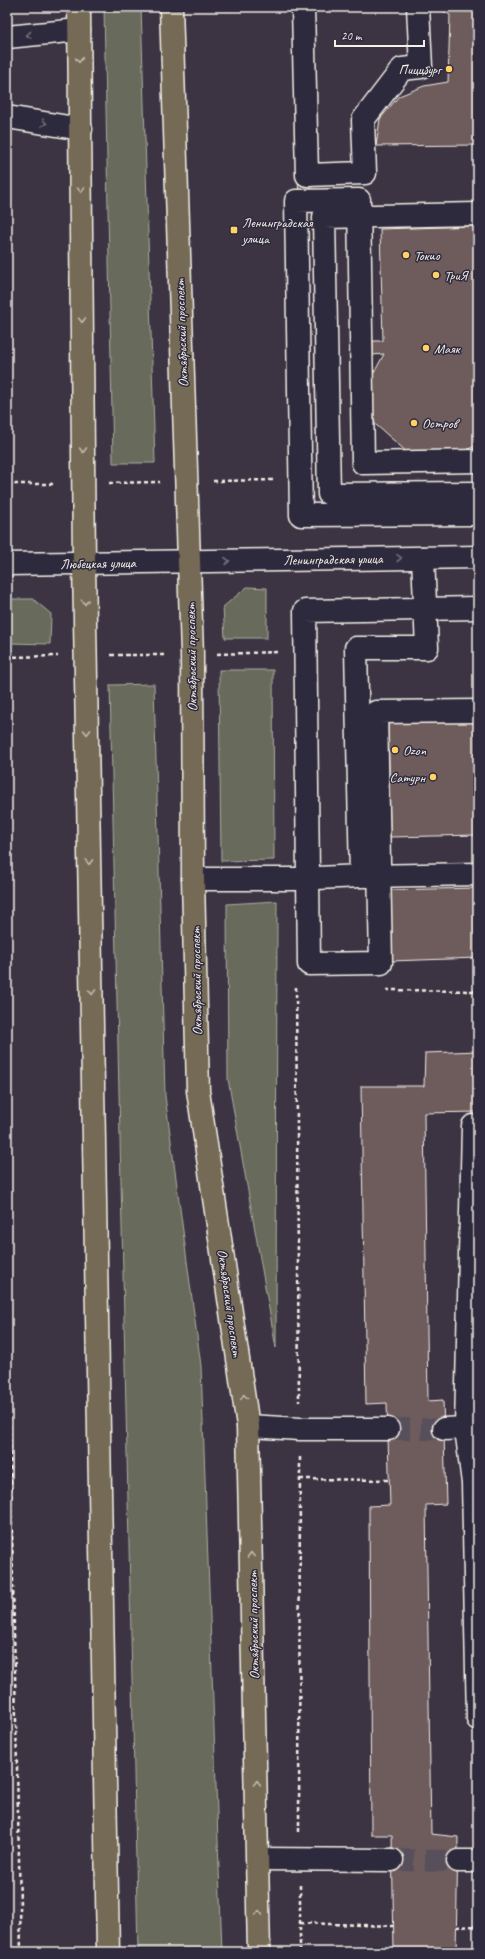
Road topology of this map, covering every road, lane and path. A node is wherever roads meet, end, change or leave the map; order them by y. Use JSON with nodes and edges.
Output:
{"nodes":[{"id":1,"x":79,"y":7,"type":"edge"},
{"id":2,"x":171,"y":7,"type":"edge"},
{"id":3,"x":303,"y":7,"type":"edge"},
{"id":4,"x":418,"y":7,"type":"edge"},
{"id":5,"x":78,"y":30,"type":"junction"},
{"id":6,"x":7,"y":37,"type":"edge"},
{"id":7,"x":7,"y":117,"type":"edge"},
{"id":8,"x":80,"y":129,"type":"junction"},
{"id":9,"x":478,"y":214,"type":"edge"},
{"id":10,"x":359,"y":216,"type":"junction"},
{"id":11,"x":478,"y":461,"type":"edge"},
{"id":12,"x":276,"y":480,"type":"dead end"},
{"id":13,"x":186,"y":482,"type":"junction"},
{"id":14,"x":7,"y":484,"type":"edge"},
{"id":15,"x":84,"y":484,"type":"junction"},
{"id":16,"x":478,"y":493,"type":"edge"},
{"id":17,"x":478,"y":514,"type":"edge"},
{"id":18,"x":478,"y":557,"type":"edge"},
{"id":19,"x":423,"y":558,"type":"junction"},
{"id":20,"x":188,"y":562,"type":"junction"},
{"id":21,"x":84,"y":563,"type":"junction"},
{"id":22,"x":7,"y":564,"type":"edge"},
{"id":23,"x":478,"y":608,"type":"edge"},
{"id":24,"x":424,"y":609,"type":"junction"},
{"id":25,"x":285,"y":652,"type":"dead end"},
{"id":26,"x":192,"y":654,"type":"junction"},
{"id":27,"x":86,"y":655,"type":"junction"},
{"id":28,"x":7,"y":657,"type":"edge"},
{"id":29,"x":478,"y":711,"type":"edge"},
{"id":30,"x":478,"y":874,"type":"edge"},
{"id":31,"x":370,"y":876,"type":"junction"},
{"id":32,"x":308,"y":878,"type":"junction"},
{"id":33,"x":193,"y":879,"type":"junction"},
{"id":34,"x":296,"y":982,"type":"dead end"},
{"id":35,"x":478,"y":1126,"type":"edge"},
{"id":36,"x":7,"y":1305,"type":"edge"},
{"id":37,"x":248,"y":1426,"type":"junction"},
{"id":38,"x":466,"y":1428,"type":"junction"},
{"id":39,"x":300,"y":1429,"type":"junction"},
{"id":40,"x":388,"y":1429,"type":"tunnel mouth"},
{"id":41,"x":444,"y":1429,"type":"tunnel mouth"},
{"id":42,"x":300,"y":1479,"type":"junction"},
{"id":43,"x":389,"y":1480,"type":"dead end"},
{"id":44,"x":475,"y":1486,"type":"edge"},
{"id":45,"x":478,"y":1719,"type":"edge"},
{"id":46,"x":258,"y":1859,"type":"junction"},
{"id":47,"x":300,"y":1859,"type":"junction"},
{"id":48,"x":392,"y":1860,"type":"tunnel mouth"},
{"id":49,"x":300,"y":1923,"type":"junction"},
{"id":50,"x":393,"y":1926,"type":"dead end"},
{"id":51,"x":456,"y":1926,"type":"dead end"},
{"id":52,"x":478,"y":1926,"type":"edge"},
{"id":53,"x":21,"y":1952,"type":"edge"},
{"id":54,"x":108,"y":1952,"type":"edge"},
{"id":55,"x":259,"y":1952,"type":"edge"},
{"id":56,"x":300,"y":1952,"type":"edge"}],
"edges":[{"from":1,"to":5,"type":"main road"},
{"from":2,"to":13,"type":"main road","name":"Октябрьский проспект"},
{"from":3,"to":4,"type":"street"},
{"from":5,"to":6,"type":"street","one_way":true},
{"from":5,"to":8,"type":"main road","one_way":true},
{"from":7,"to":8,"type":"street","one_way":true},
{"from":8,"to":15,"type":"main road","one_way":true},
{"from":9,"to":10,"type":"street"},
{"from":10,"to":11,"type":"street"},
{"from":10,"to":16,"type":"street"},
{"from":10,"to":17,"type":"street"},
{"from":12,"to":13,"type":"path"},
{"from":13,"to":15,"type":"path"},
{"from":13,"to":20,"type":"main road","name":"Октябрьский проспект"},
{"from":14,"to":15,"type":"path"},
{"from":15,"to":21,"type":"main road"},
{"from":18,"to":19,"type":"street","name":"Ленинградская улица"},
{"from":20,"to":19,"type":"street","name":"Ленинградская улица","one_way":true},
{"from":19,"to":24,"type":"street"},
{"from":20,"to":21,"type":"street","name":"Любецкая улица"},
{"from":20,"to":26,"type":"main road","name":"Октябрьский проспект"},
{"from":21,"to":22,"type":"street","name":"Любецкая улица"},
{"from":21,"to":27,"type":"main road","one_way":true},
{"from":23,"to":24,"type":"street"},
{"from":24,"to":31,"type":"street"},
{"from":24,"to":32,"type":"street"},
{"from":25,"to":26,"type":"path"},
{"from":26,"to":27,"type":"path"},
{"from":26,"to":33,"type":"main road","name":"Октябрьский проспект"},
{"from":27,"to":28,"type":"path"},
{"from":27,"to":54,"type":"main road","one_way":true},
{"from":29,"to":31,"type":"street"},
{"from":30,"to":31,"type":"street"},
{"from":31,"to":32,"type":"street"},
{"from":31,"to":32,"type":"street"},
{"from":32,"to":33,"type":"street"},
{"from":37,"to":33,"type":"main road","name":"Октябрьский проспект","one_way":true},
{"from":34,"to":39,"type":"path"},
{"from":35,"to":38,"type":"street"},
{"from":36,"to":53,"type":"path"},
{"from":37,"to":39,"type":"street"},
{"from":46,"to":37,"type":"main road","name":"Октябрьский проспект","one_way":true},
{"from":38,"to":41,"type":"street"},
{"from":38,"to":44,"type":"street"},
{"from":39,"to":40,"type":"street"},
{"from":39,"to":42,"type":"path"},
{"from":42,"to":43,"type":"path"},
{"from":42,"to":47,"type":"path"},
{"from":44,"to":45,"type":"street"},
{"from":46,"to":47,"type":"street"},
{"from":55,"to":46,"type":"main road","name":"Октябрьский проспект","one_way":true},
{"from":47,"to":48,"type":"street"},
{"from":47,"to":49,"type":"path"},
{"from":49,"to":50,"type":"path"},
{"from":49,"to":56,"type":"path"},
{"from":51,"to":52,"type":"path"}]}
